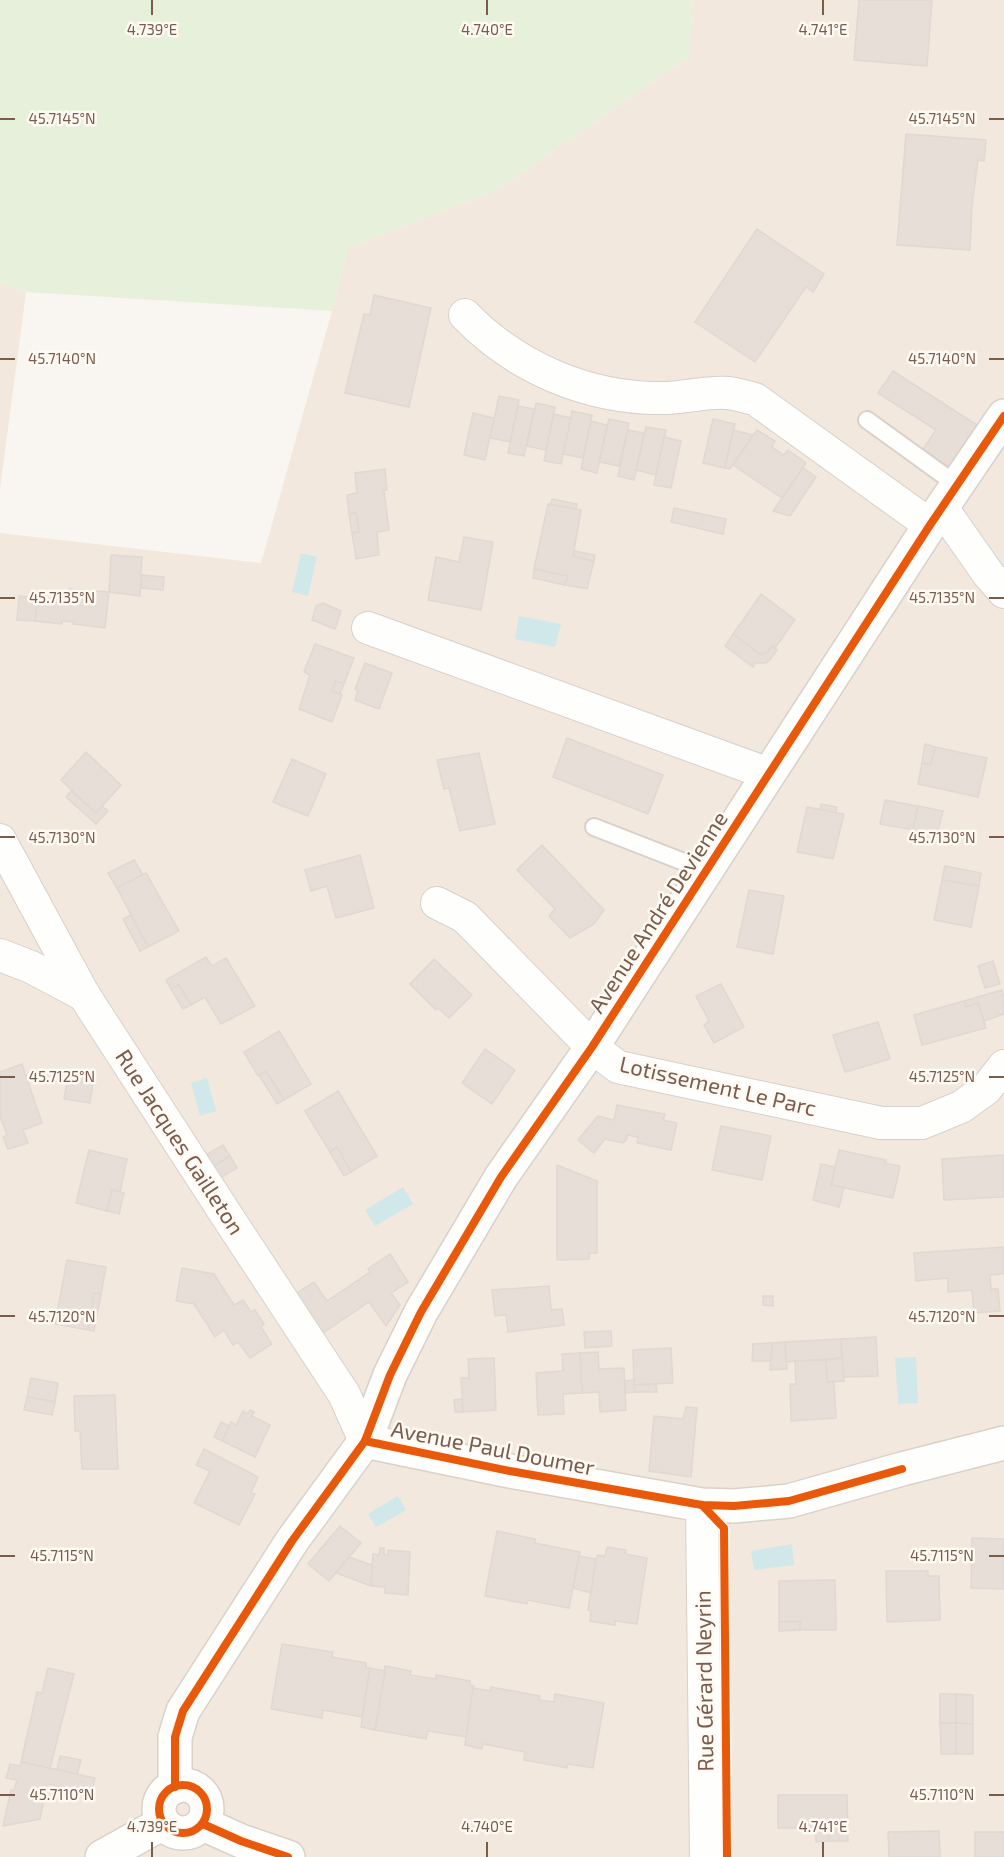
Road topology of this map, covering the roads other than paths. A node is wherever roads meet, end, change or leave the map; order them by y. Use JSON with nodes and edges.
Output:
{"nodes":[{"id":1,"x":465,"y":315,"type":"dead end"},
{"id":2,"x":1004,"y":416,"type":"edge"},
{"id":3,"x":867,"y":420,"type":"dead end"},
{"id":4,"x":943,"y":506,"type":"junction"},
{"id":5,"x":1004,"y":592,"type":"edge"},
{"id":6,"x":368,"y":628,"type":"dead end"},
{"id":7,"x":769,"y":774,"type":"junction"},
{"id":8,"x":594,"y":827,"type":"dead end"},
{"id":9,"x":0,"y":840,"type":"edge"},
{"id":10,"x":707,"y":870,"type":"junction"},
{"id":11,"x":437,"y":903,"type":"dead end"},
{"id":12,"x":0,"y":955,"type":"edge"},
{"id":13,"x":84,"y":994,"type":"junction"},
{"id":14,"x":592,"y":1047,"type":"junction"},
{"id":15,"x":1004,"y":1066,"type":"edge"},
{"id":16,"x":365,"y":1441,"type":"junction"},
{"id":17,"x":1004,"y":1443,"type":"edge"},
{"id":18,"x":702,"y":1505,"type":"junction"},
{"id":19,"x":175,"y":1786,"type":"junction"},
{"id":20,"x":163,"y":1823,"type":"junction"},
{"id":21,"x":203,"y":1824,"type":"junction"},
{"id":22,"x":102,"y":1857,"type":"edge"},
{"id":23,"x":288,"y":1857,"type":"edge"},
{"id":24,"x":706,"y":1857,"type":"edge"}],
"edges":[{"from":1,"to":4,"type":"street"},
{"from":2,"to":4,"type":"main road","name":"Avenue André Devienne"},
{"from":3,"to":4,"type":"lane"},
{"from":4,"to":5,"type":"street"},
{"from":4,"to":7,"type":"main road","name":"Avenue André Devienne"},
{"from":6,"to":7,"type":"street"},
{"from":7,"to":10,"type":"main road","name":"Avenue André Devienne"},
{"from":8,"to":10,"type":"lane"},
{"from":9,"to":13,"type":"street","name":"Rue Jacques Gailleton"},
{"from":10,"to":14,"type":"main road","name":"Avenue André Devienne"},
{"from":11,"to":14,"type":"street","name":"Lotissement Le Parc"},
{"from":12,"to":13,"type":"street"},
{"from":13,"to":16,"type":"street","name":"Rue Jacques Gailleton"},
{"from":14,"to":15,"type":"street","name":"Lotissement Le Parc"},
{"from":14,"to":16,"type":"main road","name":"Avenue André Devienne"},
{"from":16,"to":18,"type":"main road","name":"Avenue Paul Doumer"},
{"from":16,"to":19,"type":"main road","name":"Avenue Paul Doumer"},
{"from":17,"to":18,"type":"main road","name":"Avenue Paul Doumer"},
{"from":18,"to":24,"type":"street","name":"Rue Gérard Neyrin"},
{"from":19,"to":20,"type":"main road"},
{"from":19,"to":21,"type":"main road"},
{"from":20,"to":21,"type":"main road"},
{"from":20,"to":22,"type":"main road"},
{"from":21,"to":23,"type":"main road"}]}
